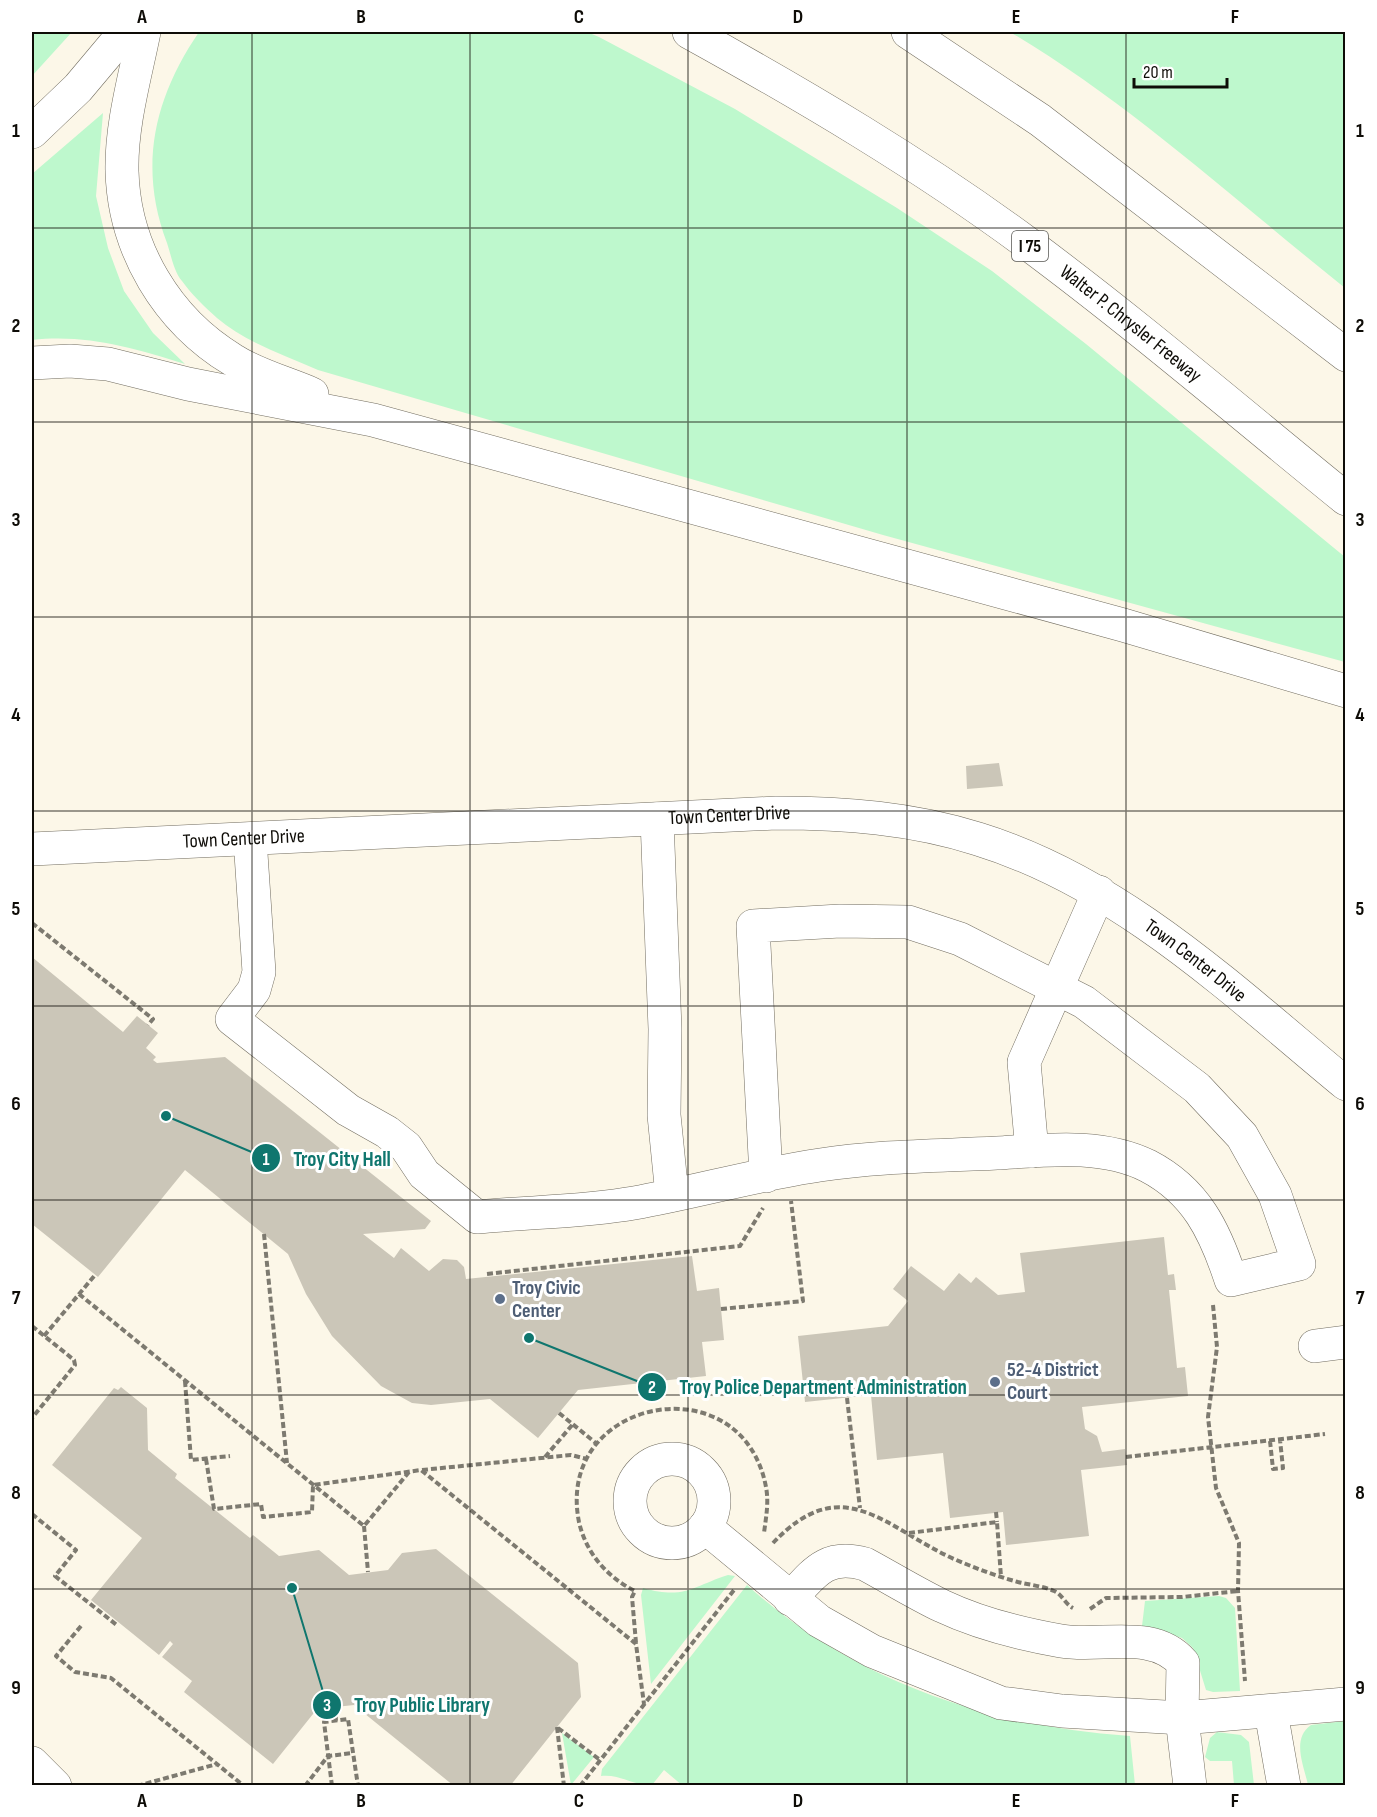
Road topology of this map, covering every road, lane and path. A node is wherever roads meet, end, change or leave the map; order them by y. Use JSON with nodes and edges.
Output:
{"nodes":[{"id":1,"x":124,"y":32,"type":"edge"},
{"id":2,"x":144,"y":32,"type":"edge"},
{"id":3,"x":689,"y":32,"type":"edge"},
{"id":4,"x":908,"y":32,"type":"edge"},
{"id":5,"x":32,"y":132,"type":"edge"},
{"id":6,"x":1346,"y":355,"type":"edge"},
{"id":7,"x":32,"y":363,"type":"edge"},
{"id":8,"x":374,"y":420,"type":"junction"},
{"id":9,"x":1346,"y":499,"type":"edge"},
{"id":10,"x":1346,"y":691,"type":"edge"},
{"id":11,"x":657,"y":819,"type":"junction"},
{"id":12,"x":250,"y":839,"type":"junction"},
{"id":13,"x":32,"y":849,"type":"edge"},
{"id":14,"x":1099,"y":892,"type":"junction"},
{"id":15,"x":32,"y":923,"type":"edge"},
{"id":16,"x":1056,"y":986,"type":"junction"},
{"id":17,"x":148,"y":1025,"type":"dead end"},
{"id":18,"x":1346,"y":1084,"type":"edge"},
{"id":19,"x":1032,"y":1151,"type":"junction"},
{"id":20,"x":775,"y":1189,"type":"junction"},
{"id":21,"x":672,"y":1195,"type":"junction"},
{"id":22,"x":264,"y":1234,"type":"dead end"},
{"id":23,"x":487,"y":1274,"type":"dead end"},
{"id":24,"x":95,"y":1275,"type":"dead end"},
{"id":25,"x":79,"y":1294,"type":"junction"},
{"id":26,"x":1212,"y":1299,"type":"dead end"},
{"id":27,"x":721,"y":1309,"type":"dead end"},
{"id":28,"x":32,"y":1326,"type":"edge"},
{"id":29,"x":44,"y":1336,"type":"junction"},
{"id":30,"x":185,"y":1380,"type":"junction"},
{"id":31,"x":847,"y":1398,"type":"dead end"},
{"id":32,"x":560,"y":1413,"type":"dead end"},
{"id":33,"x":32,"y":1418,"type":"edge"},
{"id":34,"x":573,"y":1424,"type":"junction"},
{"id":35,"x":1325,"y":1434,"type":"dead end"},
{"id":36,"x":1280,"y":1440,"type":"junction"},
{"id":37,"x":1270,"y":1441,"type":"junction"},
{"id":38,"x":597,"y":1444,"type":"junction"},
{"id":39,"x":1211,"y":1448,"type":"junction"},
{"id":40,"x":230,"y":1456,"type":"dead end"},
{"id":41,"x":1126,"y":1457,"type":"dead end"},
{"id":42,"x":544,"y":1458,"type":"junction"},
{"id":43,"x":206,"y":1459,"type":"junction"},
{"id":44,"x":587,"y":1459,"type":"junction"},
{"id":45,"x":287,"y":1464,"type":"junction"},
{"id":46,"x":422,"y":1470,"type":"junction"},
{"id":47,"x":410,"y":1472,"type":"junction"},
{"id":48,"x":314,"y":1485,"type":"junction"},
{"id":49,"x":860,"y":1508,"type":"dead end"},
{"id":50,"x":996,"y":1512,"type":"dead end"},
{"id":51,"x":32,"y":1514,"type":"edge"},
{"id":52,"x":997,"y":1522,"type":"junction"},
{"id":53,"x":364,"y":1526,"type":"junction"},
{"id":54,"x":705,"y":1527,"type":"dead end"},
{"id":55,"x":908,"y":1533,"type":"dead end"},
{"id":56,"x":770,"y":1546,"type":"dead end"},
{"id":57,"x":368,"y":1572,"type":"dead end"},
{"id":58,"x":1001,"y":1577,"type":"dead end"},
{"id":59,"x":790,"y":1599,"type":"junction"},
{"id":60,"x":81,"y":1626,"type":"dead end"},
{"id":61,"x":118,"y":1626,"type":"dead end"},
{"id":62,"x":636,"y":1644,"type":"junction"},
{"id":63,"x":1247,"y":1690,"type":"dead end"},
{"id":64,"x":1346,"y":1704,"type":"edge"},
{"id":65,"x":644,"y":1705,"type":"dead end"},
{"id":66,"x":335,"y":1707,"type":"dead end"},
{"id":67,"x":1271,"y":1712,"type":"junction"},
{"id":68,"x":1182,"y":1718,"type":"junction"},
{"id":69,"x":336,"y":1721,"type":"junction"},
{"id":70,"x":353,"y":1753,"type":"junction"},
{"id":71,"x":328,"y":1756,"type":"junction"},
{"id":72,"x":600,"y":1760,"type":"dead end"},
{"id":73,"x":32,"y":1763,"type":"edge"},
{"id":74,"x":217,"y":1764,"type":"junction"},
{"id":75,"x":55,"y":1785,"type":"edge"},
{"id":76,"x":137,"y":1785,"type":"edge"},
{"id":77,"x":244,"y":1785,"type":"edge"},
{"id":78,"x":305,"y":1785,"type":"edge"},
{"id":79,"x":332,"y":1785,"type":"edge"},
{"id":80,"x":358,"y":1785,"type":"edge"},
{"id":81,"x":564,"y":1785,"type":"edge"},
{"id":82,"x":1190,"y":1785,"type":"edge"},
{"id":83,"x":1284,"y":1785,"type":"edge"}],
"edges":[{"from":1,"to":5,"type":"main road"},
{"from":2,"to":8,"type":"main road"},
{"from":3,"to":9,"type":"main road","name":"Walter P. Chrysler Freeway","number":"I 75"},
{"from":4,"to":6,"type":"main road"},
{"from":7,"to":8,"type":"main road"},
{"from":8,"to":10,"type":"main road"},
{"from":11,"to":12,"type":"main road","name":"Town Center Drive"},
{"from":11,"to":14,"type":"main road","name":"Town Center Drive"},
{"from":11,"to":21,"type":"main road"},
{"from":12,"to":13,"type":"main road","name":"Town Center Drive"},
{"from":12,"to":21,"type":"main road"},
{"from":14,"to":16,"type":"main road"},
{"from":14,"to":18,"type":"main road","name":"Town Center Drive"},
{"from":15,"to":17,"type":"path"},
{"from":16,"to":19,"type":"main road"},
{"from":16,"to":19,"type":"main road"},
{"from":16,"to":20,"type":"main road"},
{"from":19,"to":20,"type":"main road"},
{"from":20,"to":21,"type":"main road"},
{"from":20,"to":23,"type":"path"},
{"from":20,"to":27,"type":"path"},
{"from":22,"to":45,"type":"path"},
{"from":24,"to":25,"type":"path"},
{"from":25,"to":29,"type":"path"},
{"from":25,"to":30,"type":"path"},
{"from":26,"to":39,"type":"path"},
{"from":28,"to":29,"type":"path"},
{"from":29,"to":33,"type":"path"},
{"from":30,"to":43,"type":"path"},
{"from":30,"to":45,"type":"path"},
{"from":31,"to":49,"type":"path"},
{"from":32,"to":34,"type":"path"},
{"from":34,"to":38,"type":"path"},
{"from":34,"to":42,"type":"path"},
{"from":35,"to":36,"type":"path"},
{"from":36,"to":37,"type":"path"},
{"from":36,"to":37,"type":"path"},
{"from":37,"to":39,"type":"path"},
{"from":38,"to":44,"type":"path"},
{"from":38,"to":56,"type":"path"},
{"from":39,"to":41,"type":"path"},
{"from":39,"to":63,"type":"path"},
{"from":40,"to":43,"type":"path"},
{"from":42,"to":44,"type":"path"},
{"from":42,"to":46,"type":"path"},
{"from":43,"to":48,"type":"path"},
{"from":44,"to":62,"type":"path"},
{"from":45,"to":48,"type":"path"},
{"from":46,"to":47,"type":"path"},
{"from":46,"to":62,"type":"path"},
{"from":47,"to":48,"type":"path"},
{"from":47,"to":53,"type":"path"},
{"from":48,"to":53,"type":"path"},
{"from":50,"to":52,"type":"path"},
{"from":51,"to":61,"type":"path"},
{"from":52,"to":55,"type":"path"},
{"from":52,"to":58,"type":"path"},
{"from":53,"to":57,"type":"path"},
{"from":54,"to":59,"type":"main road"},
{"from":59,"to":68,"type":"main road"},
{"from":59,"to":68,"type":"main road"},
{"from":60,"to":74,"type":"path"},
{"from":62,"to":65,"type":"path"},
{"from":64,"to":67,"type":"main road"},
{"from":66,"to":69,"type":"path"},
{"from":67,"to":68,"type":"main road"},
{"from":67,"to":83,"type":"main road"},
{"from":68,"to":82,"type":"main road"},
{"from":69,"to":70,"type":"path"},
{"from":69,"to":71,"type":"path"},
{"from":70,"to":71,"type":"path"},
{"from":70,"to":80,"type":"path"},
{"from":71,"to":78,"type":"path"},
{"from":71,"to":79,"type":"path"},
{"from":72,"to":81,"type":"path"},
{"from":73,"to":75,"type":"main road"},
{"from":74,"to":76,"type":"path"},
{"from":74,"to":77,"type":"path"}]}
